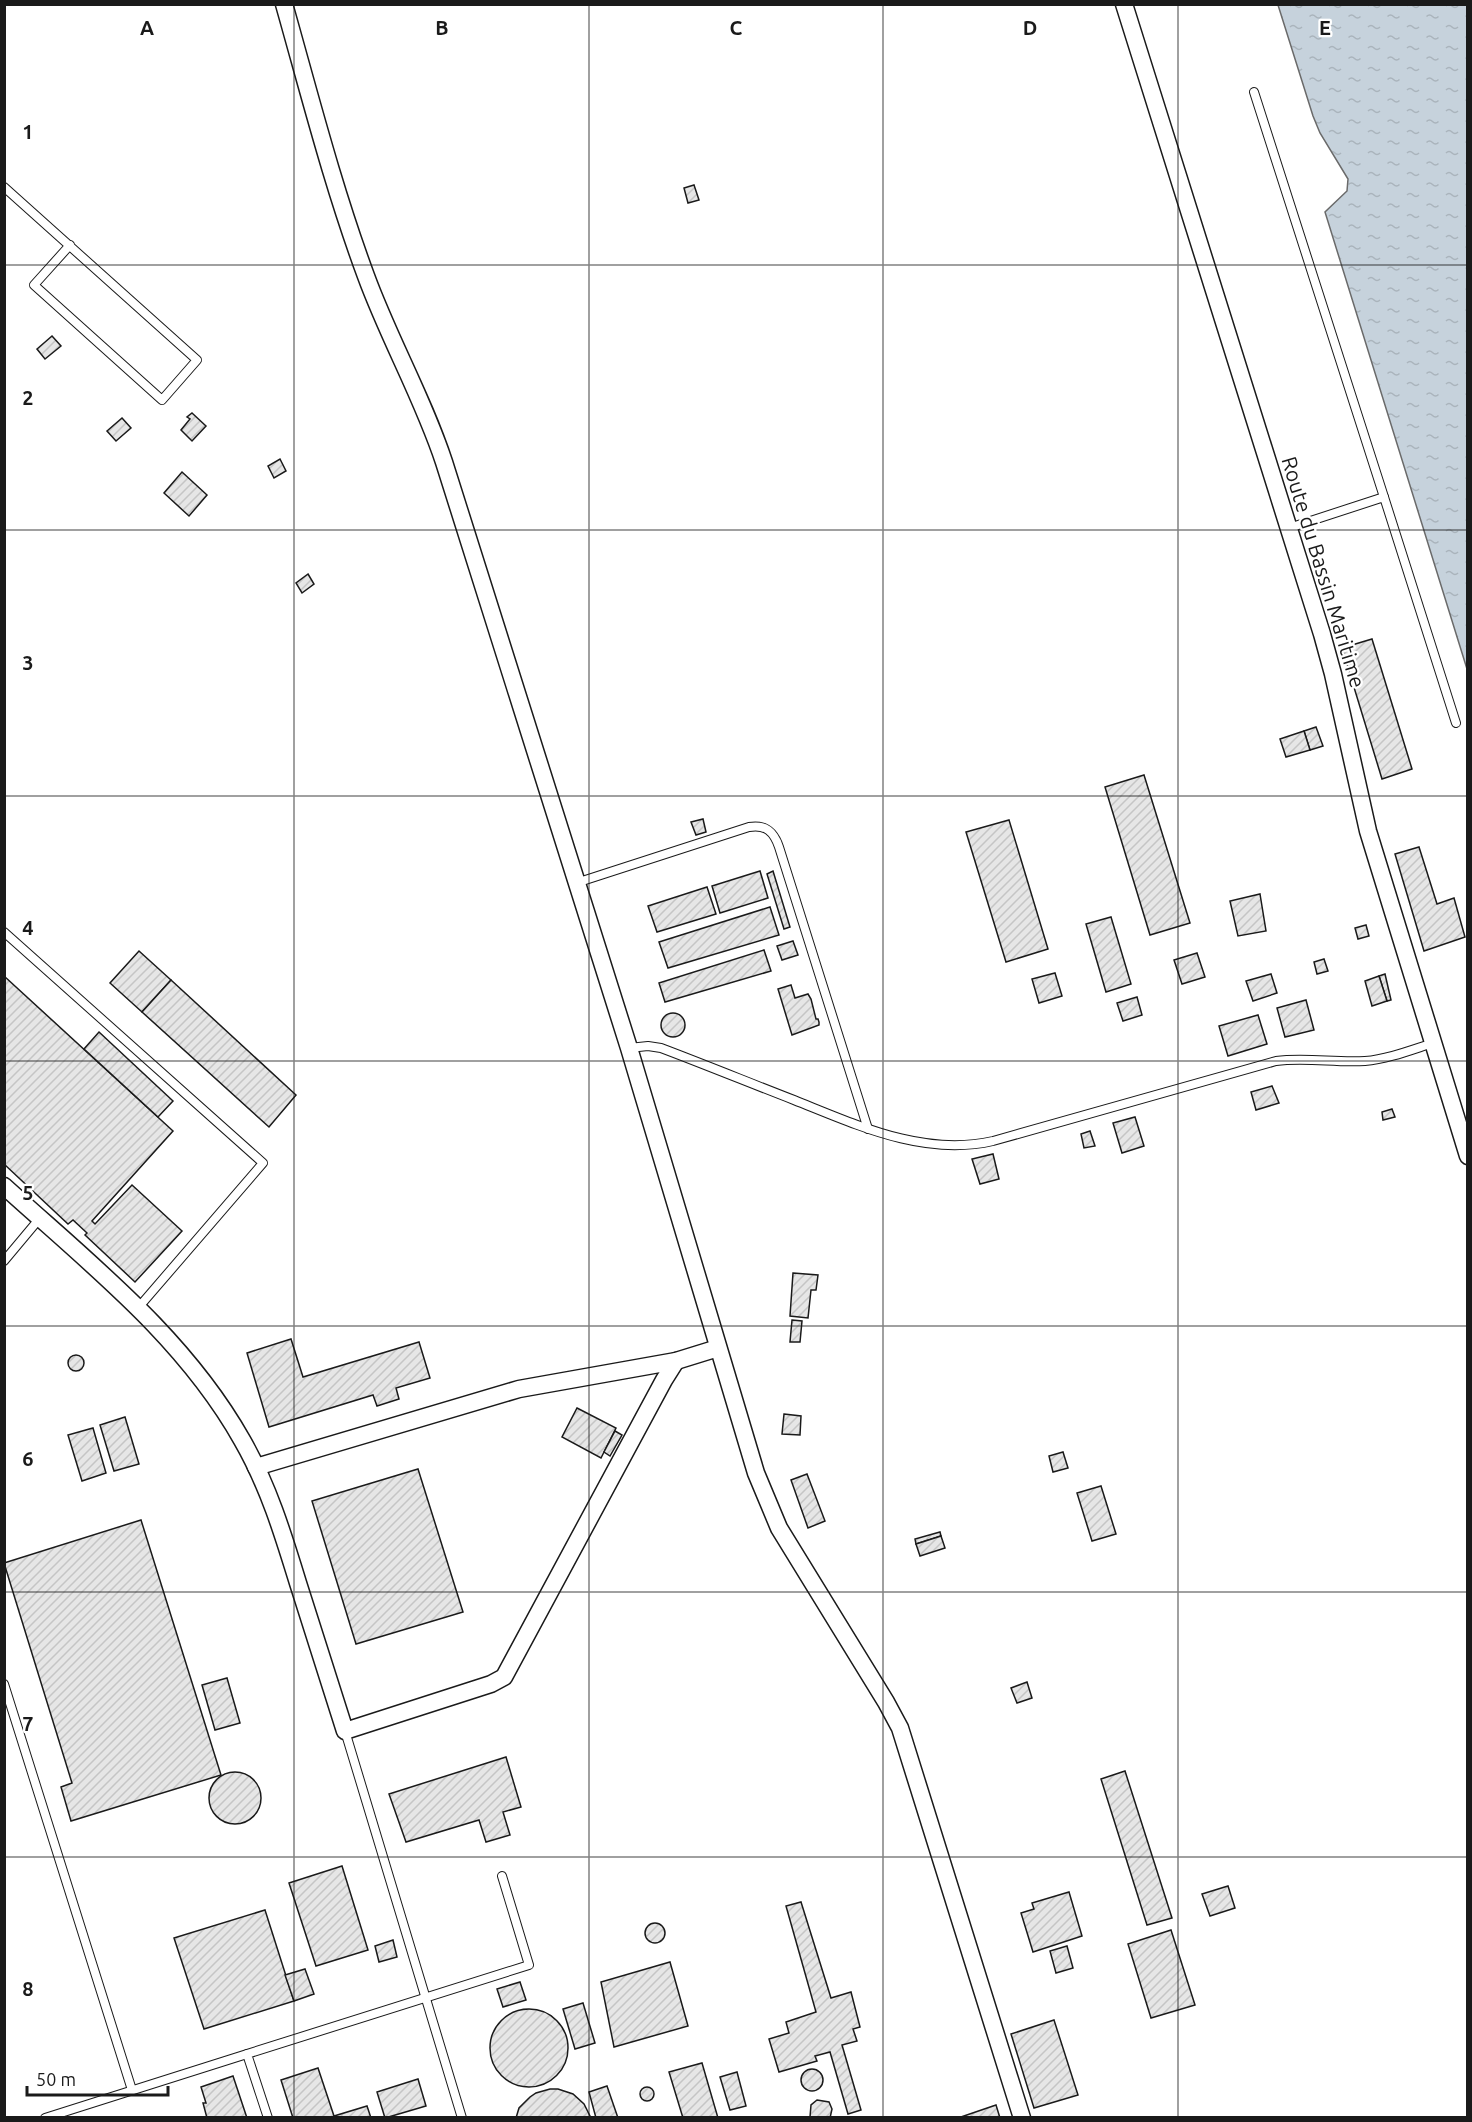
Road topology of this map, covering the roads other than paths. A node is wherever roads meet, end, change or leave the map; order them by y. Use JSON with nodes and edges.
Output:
{"nodes":[{"id":1,"x":284,"y":4,"type":"edge"},
{"id":2,"x":1124,"y":4,"type":"edge"},
{"id":3,"x":1254,"y":92,"type":"dead end"},
{"id":4,"x":4,"y":187,"type":"edge"},
{"id":5,"x":70,"y":245,"type":"junction"},
{"id":6,"x":1384,"y":497,"type":"junction"},
{"id":7,"x":1288,"y":528,"type":"junction"},
{"id":8,"x":1456,"y":723,"type":"dead end"},
{"id":9,"x":576,"y":883,"type":"junction"},
{"id":10,"x":4,"y":932,"type":"edge"},
{"id":11,"x":1433,"y":1043,"type":"junction"},
{"id":12,"x":628,"y":1048,"type":"junction"},
{"id":13,"x":868,"y":1129,"type":"junction"},
{"id":14,"x":1467,"y":1156,"type":"edge"},
{"id":15,"x":4,"y":1186,"type":"edge"},
{"id":16,"x":40,"y":1218,"type":"junction"},
{"id":17,"x":4,"y":1261,"type":"edge"},
{"id":18,"x":138,"y":1308,"type":"junction"},
{"id":19,"x":718,"y":1348,"type":"junction"},
{"id":20,"x":676,"y":1361,"type":"junction"},
{"id":21,"x":256,"y":1467,"type":"junction"},
{"id":22,"x":4,"y":1684,"type":"edge"},
{"id":23,"x":345,"y":1731,"type":"junction"},
{"id":24,"x":502,"y":1876,"type":"dead end"},
{"id":25,"x":427,"y":1997,"type":"junction"},
{"id":26,"x":248,"y":2054,"type":"junction"},
{"id":27,"x":132,"y":2090,"type":"junction"},
{"id":28,"x":45,"y":2118,"type":"edge"},
{"id":29,"x":268,"y":2118,"type":"edge"},
{"id":30,"x":462,"y":2118,"type":"edge"},
{"id":31,"x":1022,"y":2118,"type":"edge"}],
"edges":[{"from":1,"to":9,"type":"street"},
{"from":2,"to":7,"type":"street","name":"Route du Bassin Maritime"},
{"from":3,"to":6,"type":"lane"},
{"from":4,"to":5,"type":"lane"},
{"from":5,"to":5,"type":"lane"},
{"from":6,"to":7,"type":"lane"},
{"from":6,"to":8,"type":"lane"},
{"from":7,"to":11,"type":"street","name":"Route du Bassin Maritime"},
{"from":9,"to":12,"type":"street"},
{"from":9,"to":13,"type":"lane"},
{"from":10,"to":18,"type":"lane"},
{"from":11,"to":13,"type":"lane"},
{"from":11,"to":14,"type":"street","name":"Route du Bassin Maritime"},
{"from":12,"to":13,"type":"lane"},
{"from":12,"to":19,"type":"street"},
{"from":15,"to":16,"type":"street"},
{"from":16,"to":17,"type":"lane"},
{"from":16,"to":18,"type":"street"},
{"from":18,"to":21,"type":"street"},
{"from":19,"to":20,"type":"street"},
{"from":19,"to":31,"type":"street"},
{"from":20,"to":21,"type":"street"},
{"from":20,"to":23,"type":"street"},
{"from":21,"to":23,"type":"street"},
{"from":22,"to":27,"type":"lane"},
{"from":23,"to":25,"type":"lane"},
{"from":24,"to":25,"type":"lane"},
{"from":25,"to":26,"type":"lane"},
{"from":25,"to":30,"type":"lane"},
{"from":26,"to":27,"type":"lane"},
{"from":26,"to":29,"type":"lane"},
{"from":27,"to":28,"type":"lane"}]}
